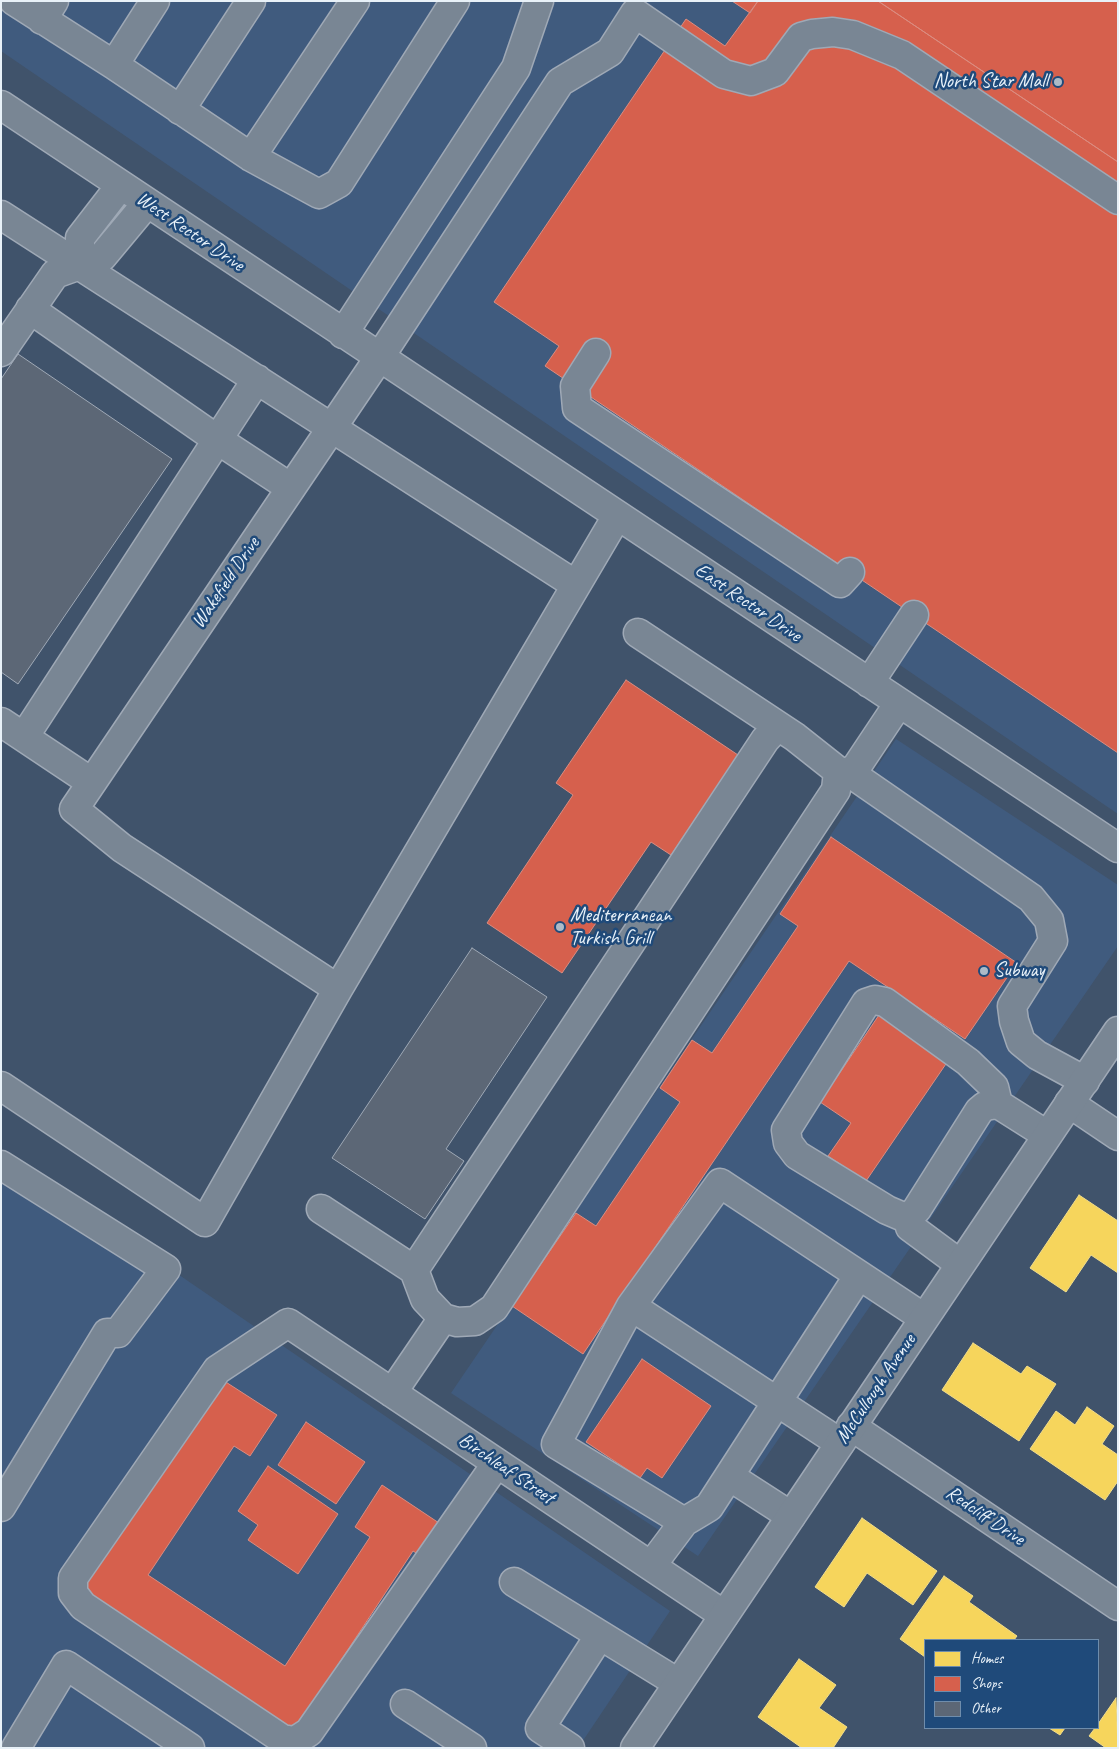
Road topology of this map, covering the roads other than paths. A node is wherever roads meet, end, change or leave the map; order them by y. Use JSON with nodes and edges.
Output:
{"nodes":[{"id":1,"x":14,"y":1,"type":"edge"},
{"id":2,"x":155,"y":1,"type":"edge"},
{"id":3,"x":251,"y":1,"type":"edge"},
{"id":4,"x":355,"y":1,"type":"edge"},
{"id":5,"x":455,"y":1,"type":"edge"},
{"id":6,"x":539,"y":1,"type":"edge"},
{"id":7,"x":626,"y":7,"type":"edge"},
{"id":8,"x":48,"y":11,"type":"edge"},
{"id":9,"x":114,"y":65,"type":"junction"},
{"id":10,"x":1,"y":106,"type":"edge"},
{"id":11,"x":180,"y":110,"type":"junction"},
{"id":12,"x":251,"y":157,"type":"junction"},
{"id":13,"x":121,"y":185,"type":"junction"},
{"id":14,"x":1118,"y":200,"type":"edge"},
{"id":15,"x":147,"y":203,"type":"junction"},
{"id":16,"x":1,"y":214,"type":"edge"},
{"id":17,"x":80,"y":264,"type":"junction"},
{"id":18,"x":30,"y":309,"type":"junction"},
{"id":19,"x":343,"y":334,"type":"junction"},
{"id":20,"x":1,"y":352,"type":"edge"},
{"id":21,"x":596,"y":353,"type":"dead end"},
{"id":22,"x":379,"y":358,"type":"junction"},
{"id":23,"x":257,"y":380,"type":"junction"},
{"id":24,"x":333,"y":427,"type":"junction"},
{"id":25,"x":218,"y":440,"type":"junction"},
{"id":26,"x":291,"y":488,"type":"junction"},
{"id":27,"x":617,"y":516,"type":"junction"},
{"id":28,"x":850,"y":572,"type":"dead end"},
{"id":29,"x":576,"y":585,"type":"junction"},
{"id":30,"x":914,"y":615,"type":"dead end"},
{"id":31,"x":638,"y":633,"type":"dead end"},
{"id":32,"x":869,"y":683,"type":"junction"},
{"id":33,"x":899,"y":703,"type":"junction"},
{"id":34,"x":1,"y":722,"type":"edge"},
{"id":35,"x":778,"y":726,"type":"junction"},
{"id":36,"x":24,"y":737,"type":"junction"},
{"id":37,"x":844,"y":772,"type":"junction"},
{"id":38,"x":91,"y":782,"type":"junction"},
{"id":39,"x":1118,"y":848,"type":"edge"},
{"id":40,"x":338,"y":989,"type":"junction"},
{"id":41,"x":1118,"y":1031,"type":"edge"},
{"id":42,"x":1085,"y":1081,"type":"junction"},
{"id":43,"x":1,"y":1086,"type":"edge"},
{"id":44,"x":1069,"y":1103,"type":"junction"},
{"id":45,"x":998,"y":1104,"type":"junction"},
{"id":46,"x":1047,"y":1135,"type":"junction"},
{"id":47,"x":1118,"y":1136,"type":"edge"},
{"id":48,"x":1,"y":1165,"type":"edge"},
{"id":49,"x":321,"y":1210,"type":"dead end"},
{"id":50,"x":908,"y":1218,"type":"junction"},
{"id":51,"x":960,"y":1264,"type":"junction"},
{"id":52,"x":414,"y":1270,"type":"junction"},
{"id":53,"x":859,"y":1275,"type":"junction"},
{"id":54,"x":632,"y":1306,"type":"junction"},
{"id":55,"x":443,"y":1318,"type":"junction"},
{"id":56,"x":924,"y":1318,"type":"junction"},
{"id":57,"x":392,"y":1393,"type":"junction"},
{"id":58,"x":777,"y":1402,"type":"junction"},
{"id":59,"x":846,"y":1435,"type":"junction"},
{"id":60,"x":497,"y":1463,"type":"junction"},
{"id":61,"x":729,"y":1476,"type":"junction"},
{"id":62,"x":1,"y":1507,"type":"edge"},
{"id":63,"x":791,"y":1516,"type":"junction"},
{"id":64,"x":684,"y":1522,"type":"junction"},
{"id":65,"x":651,"y":1566,"type":"junction"},
{"id":66,"x":514,"y":1582,"type":"dead end"},
{"id":67,"x":1118,"y":1606,"type":"edge"},
{"id":68,"x":724,"y":1615,"type":"junction"},
{"id":69,"x":600,"y":1635,"type":"junction"},
{"id":70,"x":678,"y":1683,"type":"junction"},
{"id":71,"x":405,"y":1704,"type":"dead end"},
{"id":72,"x":639,"y":1746,"type":"edge"},
{"id":73,"x":16,"y":1748,"type":"edge"},
{"id":74,"x":190,"y":1748,"type":"edge"},
{"id":75,"x":472,"y":1748,"type":"edge"},
{"id":76,"x":570,"y":1748,"type":"edge"}],
"edges":[{"from":1,"to":8,"type":"street"},
{"from":2,"to":9,"type":"street"},
{"from":3,"to":11,"type":"street"},
{"from":4,"to":12,"type":"street"},
{"from":5,"to":12,"type":"street"},
{"from":6,"to":19,"type":"street"},
{"from":7,"to":14,"type":"street"},
{"from":7,"to":22,"type":"street","name":"Wakefield Drive"},
{"from":8,"to":9,"type":"street"},
{"from":9,"to":11,"type":"street"},
{"from":10,"to":13,"type":"street","name":"West Rector Drive"},
{"from":11,"to":12,"type":"street"},
{"from":13,"to":15,"type":"street","name":"West Rector Drive"},
{"from":13,"to":17,"type":"street"},
{"from":15,"to":17,"type":"street"},
{"from":15,"to":19,"type":"street","name":"West Rector Drive"},
{"from":16,"to":17,"type":"street"},
{"from":17,"to":18,"type":"street"},
{"from":17,"to":23,"type":"street"},
{"from":18,"to":20,"type":"street"},
{"from":18,"to":25,"type":"street"},
{"from":19,"to":22,"type":"street","name":"West Rector Drive"},
{"from":21,"to":28,"type":"street"},
{"from":22,"to":24,"type":"street","name":"Wakefield Drive"},
{"from":22,"to":27,"type":"street","name":"East Rector Drive"},
{"from":23,"to":24,"type":"street"},
{"from":23,"to":25,"type":"street"},
{"from":24,"to":26,"type":"street","name":"Wakefield Drive"},
{"from":24,"to":29,"type":"street"},
{"from":25,"to":26,"type":"street"},
{"from":25,"to":36,"type":"street"},
{"from":26,"to":38,"type":"street","name":"Wakefield Drive"},
{"from":27,"to":29,"type":"street"},
{"from":27,"to":32,"type":"street","name":"East Rector Drive"},
{"from":29,"to":40,"type":"street"},
{"from":30,"to":32,"type":"street"},
{"from":31,"to":35,"type":"street"},
{"from":32,"to":33,"type":"street","name":"East Rector Drive"},
{"from":33,"to":37,"type":"street"},
{"from":33,"to":39,"type":"street","name":"East Rector Drive"},
{"from":34,"to":36,"type":"street"},
{"from":35,"to":37,"type":"street"},
{"from":35,"to":52,"type":"street"},
{"from":36,"to":38,"type":"street"},
{"from":37,"to":42,"type":"street"},
{"from":37,"to":55,"type":"street"},
{"from":38,"to":40,"type":"street","name":"Wakefield Drive"},
{"from":40,"to":43,"type":"street"},
{"from":41,"to":42,"type":"street","name":"McCullough Avenue"},
{"from":42,"to":44,"type":"street","name":"McCullough Avenue"},
{"from":44,"to":46,"type":"street","name":"McCullough Avenue"},
{"from":44,"to":47,"type":"street"},
{"from":45,"to":46,"type":"street"},
{"from":45,"to":50,"type":"street"},
{"from":45,"to":50,"type":"street"},
{"from":46,"to":51,"type":"street","name":"McCullough Avenue"},
{"from":48,"to":62,"type":"street"},
{"from":49,"to":52,"type":"street"},
{"from":50,"to":51,"type":"street"},
{"from":51,"to":56,"type":"street","name":"McCullough Avenue"},
{"from":52,"to":55,"type":"street"},
{"from":53,"to":54,"type":"street"},
{"from":53,"to":56,"type":"street"},
{"from":53,"to":58,"type":"street"},
{"from":54,"to":58,"type":"street","name":"Redcliff Drive"},
{"from":54,"to":64,"type":"street"},
{"from":55,"to":57,"type":"street"},
{"from":56,"to":59,"type":"street","name":"McCullough Avenue"},
{"from":57,"to":60,"type":"street","name":"Birchleaf Street"},
{"from":57,"to":60,"type":"street","name":"Birchleaf Street"},
{"from":58,"to":59,"type":"street","name":"Redcliff Drive"},
{"from":58,"to":61,"type":"street"},
{"from":59,"to":63,"type":"street","name":"McCullough Avenue"},
{"from":59,"to":67,"type":"street","name":"Redcliff Drive"},
{"from":60,"to":65,"type":"street","name":"Birchleaf Street"},
{"from":61,"to":63,"type":"street"},
{"from":61,"to":64,"type":"street"},
{"from":63,"to":68,"type":"street","name":"McCullough Avenue"},
{"from":64,"to":65,"type":"street"},
{"from":65,"to":68,"type":"street","name":"Birchleaf Street"},
{"from":66,"to":69,"type":"street"},
{"from":68,"to":70,"type":"street","name":"McCullough Avenue"},
{"from":69,"to":70,"type":"street"},
{"from":69,"to":76,"type":"street"},
{"from":70,"to":72,"type":"street","name":"McCullough Avenue"},
{"from":71,"to":75,"type":"street"},
{"from":73,"to":74,"type":"street"}]}
